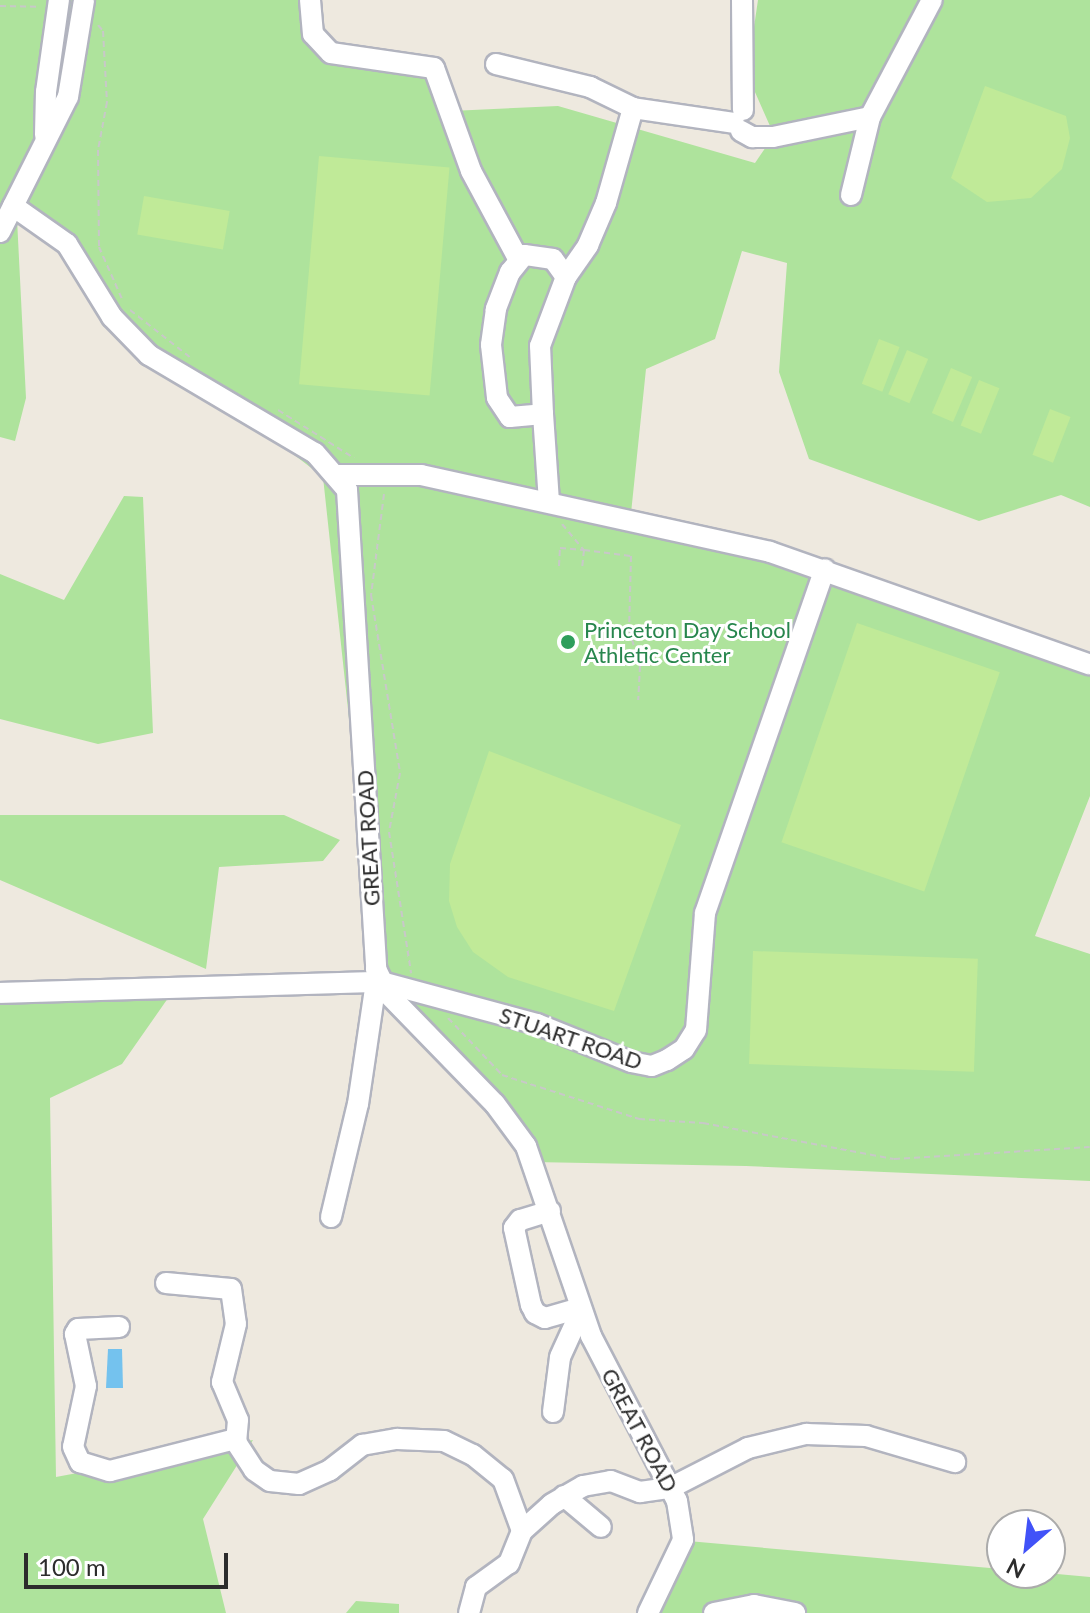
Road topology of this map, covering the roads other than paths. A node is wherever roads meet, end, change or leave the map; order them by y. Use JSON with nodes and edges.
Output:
{"nodes":[{"id":1,"x":310,"y":0,"type":"edge"},
{"id":2,"x":742,"y":0,"type":"edge"},
{"id":3,"x":932,"y":0,"type":"edge"},
{"id":4,"x":59,"y":5,"type":"edge"},
{"id":5,"x":84,"y":9,"type":"edge"},
{"id":6,"x":496,"y":64,"type":"dead end"},
{"id":7,"x":633,"y":108,"type":"junction"},
{"id":8,"x":870,"y":117,"type":"junction"},
{"id":9,"x":739,"y":121,"type":"junction"},
{"id":10,"x":45,"y":136,"type":"junction"},
{"id":11,"x":851,"y":195,"type":"dead end"},
{"id":12,"x":13,"y":206,"type":"junction"},
{"id":13,"x":0,"y":232,"type":"edge"},
{"id":14,"x":519,"y":260,"type":"junction"},
{"id":15,"x":566,"y":277,"type":"junction"},
{"id":16,"x":543,"y":414,"type":"junction"},
{"id":17,"x":339,"y":475,"type":"junction"},
{"id":18,"x":549,"y":502,"type":"junction"},
{"id":19,"x":825,"y":569,"type":"junction"},
{"id":20,"x":1090,"y":665,"type":"edge"},
{"id":21,"x":378,"y":982,"type":"junction"},
{"id":22,"x":0,"y":993,"type":"edge"},
{"id":23,"x":550,"y":1211,"type":"junction"},
{"id":24,"x":331,"y":1217,"type":"dead end"},
{"id":25,"x":166,"y":1283,"type":"dead end"},
{"id":26,"x":581,"y":1310,"type":"junction"},
{"id":27,"x":119,"y":1327,"type":"dead end"},
{"id":28,"x":553,"y":1412,"type":"dead end"},
{"id":29,"x":236,"y":1439,"type":"junction"},
{"id":30,"x":955,"y":1462,"type":"dead end"},
{"id":31,"x":670,"y":1488,"type":"junction"},
{"id":32,"x":564,"y":1496,"type":"junction"},
{"id":33,"x":601,"y":1527,"type":"dead end"},
{"id":34,"x":522,"y":1531,"type":"junction"},
{"id":35,"x":469,"y":1613,"type":"edge"},
{"id":36,"x":649,"y":1613,"type":"edge"},
{"id":37,"x":714,"y":1613,"type":"edge"},
{"id":38,"x":795,"y":1613,"type":"edge"}],
"edges":[{"from":1,"to":14,"type":"street"},
{"from":2,"to":9,"type":"street"},
{"from":3,"to":8,"type":"street"},
{"from":4,"to":10,"type":"street"},
{"from":5,"to":10,"type":"street"},
{"from":6,"to":7,"type":"street"},
{"from":7,"to":9,"type":"street"},
{"from":7,"to":15,"type":"street"},
{"from":8,"to":9,"type":"street"},
{"from":8,"to":11,"type":"street"},
{"from":10,"to":12,"type":"street"},
{"from":12,"to":13,"type":"street"},
{"from":12,"to":17,"type":"street"},
{"from":14,"to":15,"type":"street"},
{"from":14,"to":16,"type":"street"},
{"from":15,"to":16,"type":"street"},
{"from":16,"to":18,"type":"street"},
{"from":17,"to":18,"type":"street"},
{"from":17,"to":21,"type":"street","name":"GREAT ROAD"},
{"from":18,"to":19,"type":"street"},
{"from":19,"to":20,"type":"street"},
{"from":19,"to":21,"type":"street","name":"STUART ROAD"},
{"from":21,"to":22,"type":"street","name":"STUART ROAD"},
{"from":21,"to":23,"type":"street","name":"GREAT ROAD"},
{"from":21,"to":24,"type":"street"},
{"from":23,"to":26,"type":"street","name":"GREAT ROAD"},
{"from":23,"to":26,"type":"street"},
{"from":25,"to":29,"type":"street"},
{"from":26,"to":28,"type":"street"},
{"from":26,"to":31,"type":"street","name":"GREAT ROAD"},
{"from":27,"to":29,"type":"street"},
{"from":29,"to":34,"type":"street"},
{"from":30,"to":31,"type":"street"},
{"from":31,"to":32,"type":"street"},
{"from":31,"to":36,"type":"street","name":"GREAT ROAD"},
{"from":32,"to":33,"type":"street"},
{"from":32,"to":34,"type":"street"},
{"from":34,"to":35,"type":"street"},
{"from":37,"to":38,"type":"street"}]}
